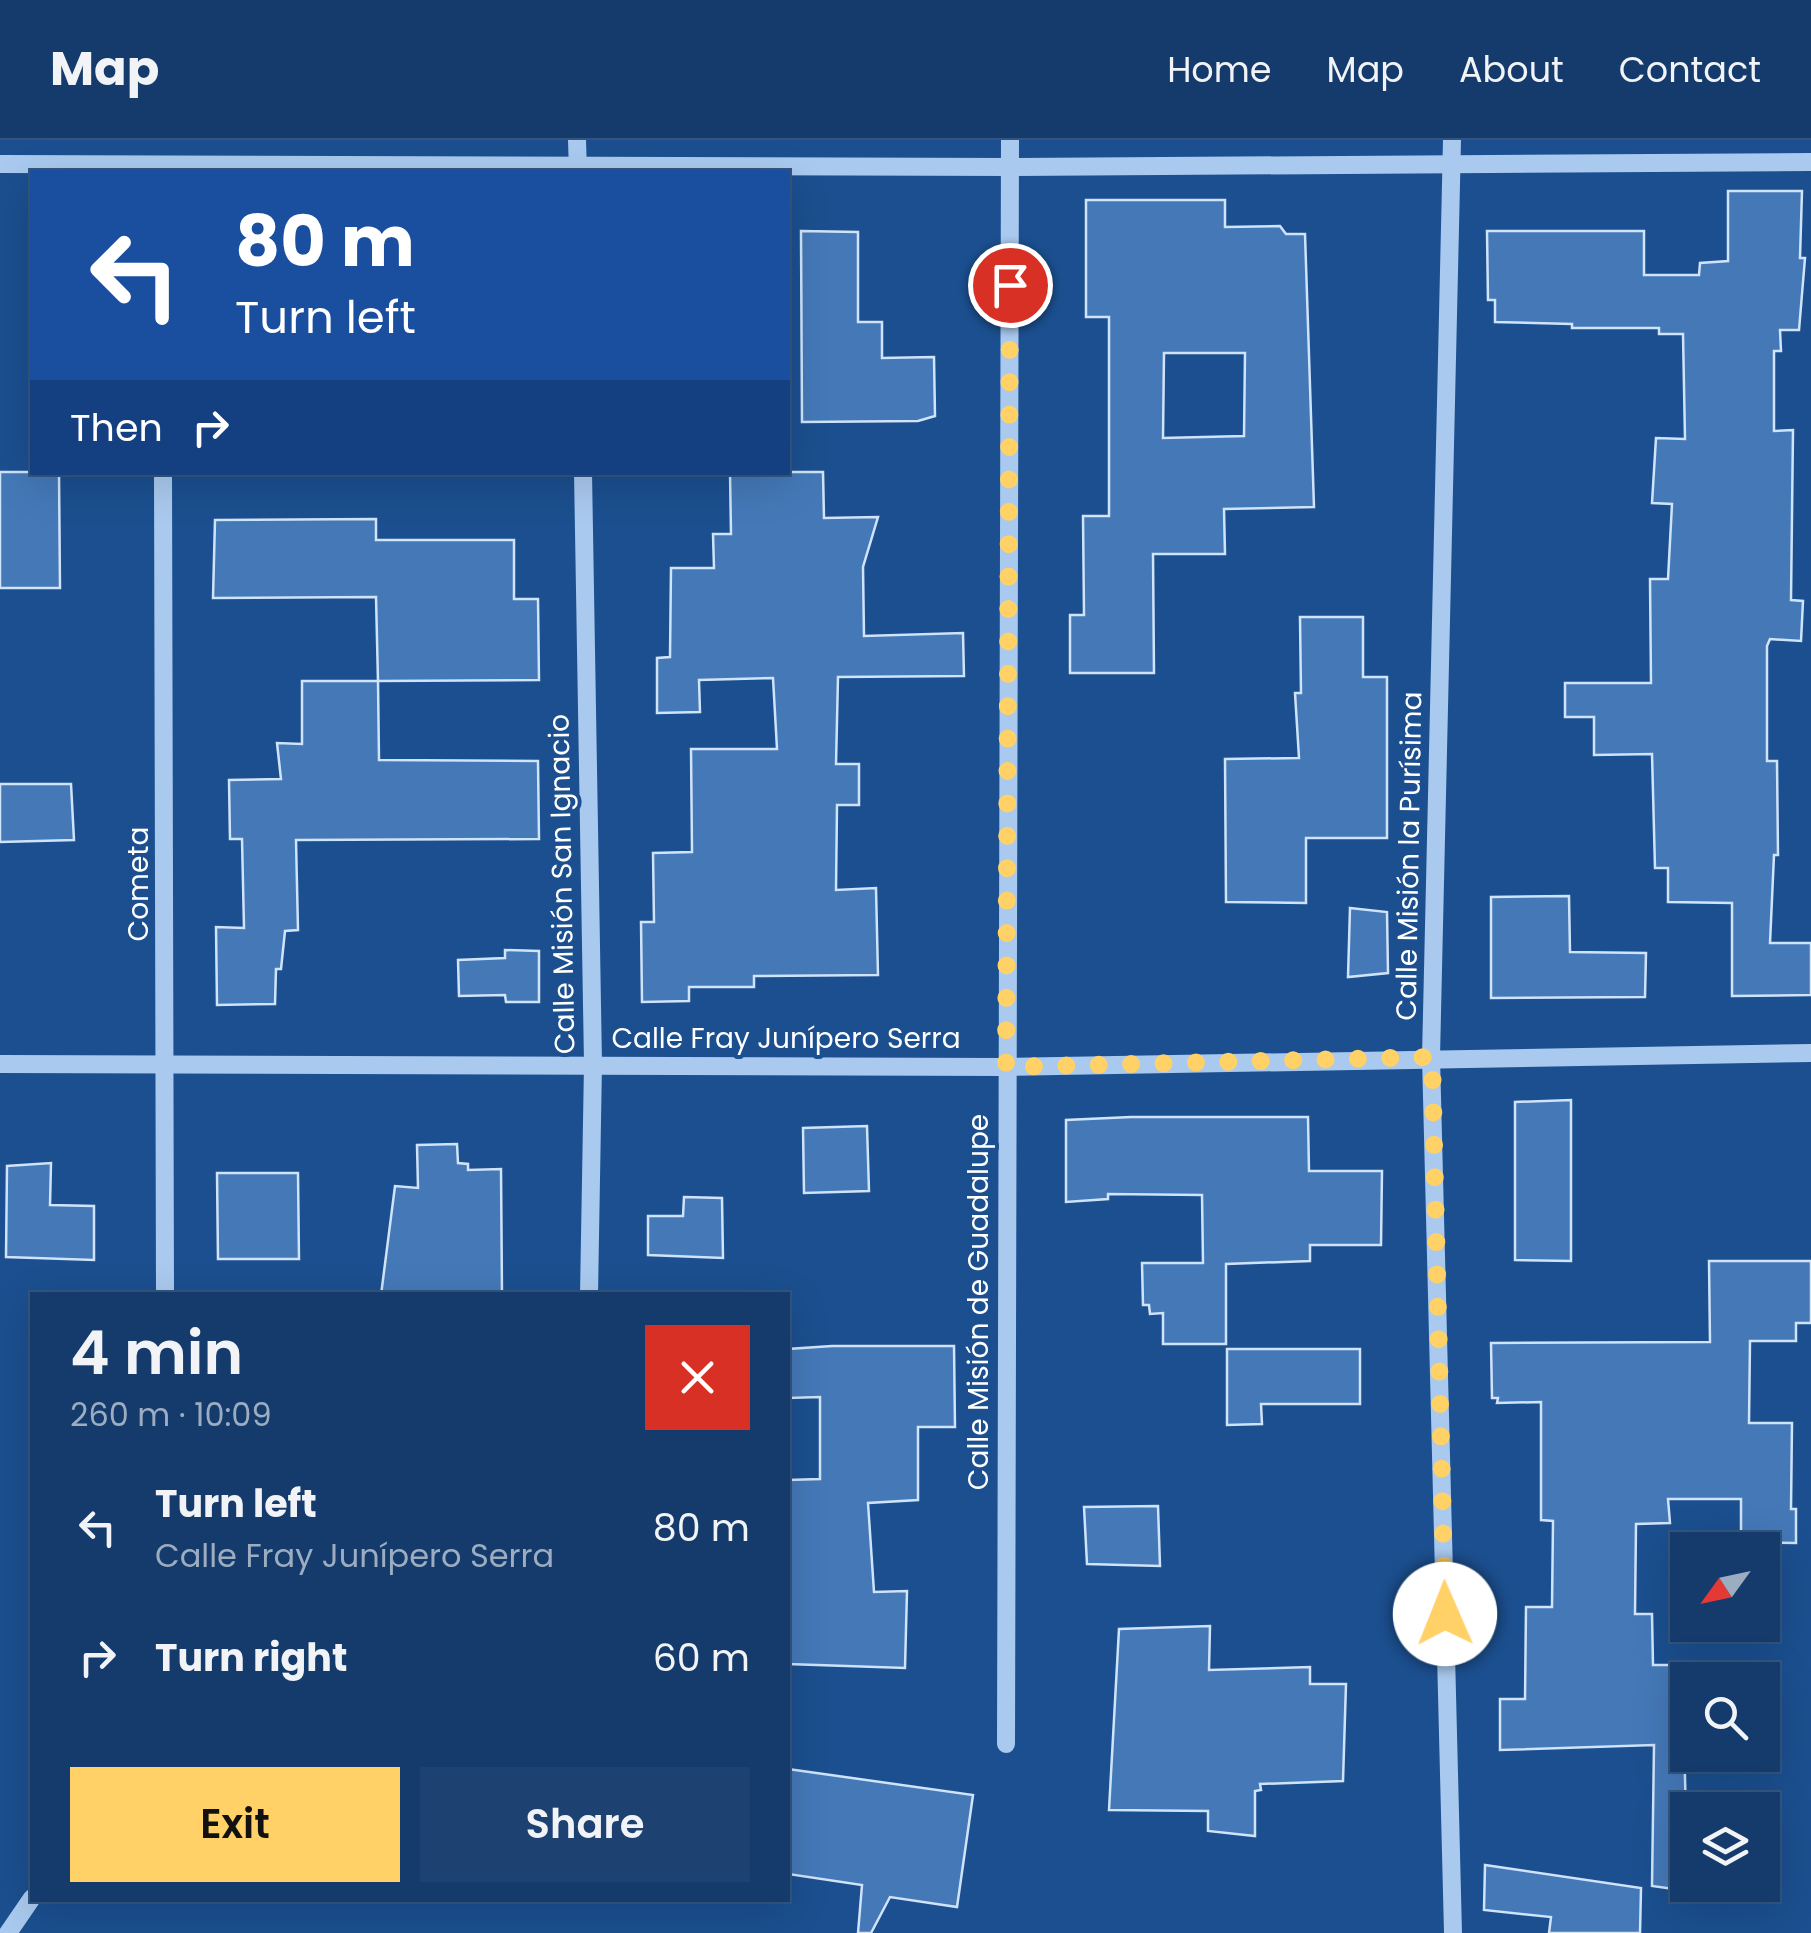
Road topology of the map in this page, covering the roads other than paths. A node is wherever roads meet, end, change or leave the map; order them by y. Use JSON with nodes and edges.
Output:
{"nodes":[{"id":1,"x":160,"y":140,"type":"edge"},
{"id":2,"x":578,"y":140,"type":"edge"},
{"id":3,"x":1010,"y":140,"type":"edge"},
{"id":4,"x":1452,"y":140,"type":"edge"},
{"id":5,"x":1811,"y":162,"type":"edge"},
{"id":6,"x":1453,"y":163,"type":"junction"},
{"id":7,"x":0,"y":164,"type":"edge"},
{"id":8,"x":160,"y":167,"type":"edge"},
{"id":9,"x":1010,"y":168,"type":"junction"},
{"id":10,"x":578,"y":169,"type":"edge"},
{"id":11,"x":162,"y":475,"type":"edge"},
{"id":12,"x":583,"y":475,"type":"edge"},
{"id":13,"x":1811,"y":1052,"type":"edge"},
{"id":14,"x":1432,"y":1057,"type":"junction"},
{"id":15,"x":166,"y":1063,"type":"junction"},
{"id":16,"x":0,"y":1064,"type":"edge"},
{"id":17,"x":593,"y":1064,"type":"junction"},
{"id":18,"x":1006,"y":1067,"type":"junction"},
{"id":19,"x":165,"y":1292,"type":"edge"},
{"id":20,"x":589,"y":1292,"type":"edge"},
{"id":21,"x":1006,"y":1744,"type":"dead end"},
{"id":22,"x":30,"y":1901,"type":"edge"},
{"id":23,"x":8,"y":1933,"type":"edge"},
{"id":24,"x":1453,"y":1933,"type":"edge"}],
"edges":[{"from":1,"to":8,"type":"street"},
{"from":2,"to":10,"type":"street"},
{"from":3,"to":9,"type":"street","name":"Calle Misión de Guadalupe"},
{"from":4,"to":6,"type":"street","name":"Calle Misión la Purísima"},
{"from":5,"to":6,"type":"street"},
{"from":6,"to":9,"type":"street"},
{"from":6,"to":14,"type":"street","name":"Calle Misión la Purísima"},
{"from":7,"to":8,"type":"street"},
{"from":8,"to":10,"type":"street"},
{"from":9,"to":10,"type":"street"},
{"from":9,"to":18,"type":"street","name":"Calle Misión de Guadalupe"},
{"from":11,"to":15,"type":"street","name":"Cometa"},
{"from":12,"to":17,"type":"street","name":"Calle Misión San Ignacio"},
{"from":13,"to":14,"type":"street","name":"Calle Fray Junípero Serra"},
{"from":14,"to":18,"type":"street","name":"Calle Fray Junípero Serra"},
{"from":14,"to":24,"type":"street","name":"Calle Misión la Purísima"},
{"from":15,"to":16,"type":"street","name":"Calle Fray Junípero Serra"},
{"from":15,"to":17,"type":"street","name":"Calle Fray Junípero Serra"},
{"from":15,"to":19,"type":"street","name":"Cometa"},
{"from":17,"to":18,"type":"street","name":"Calle Fray Junípero Serra"},
{"from":17,"to":20,"type":"street","name":"Calle Misión San Ignacio"},
{"from":18,"to":21,"type":"street","name":"Calle Misión de Guadalupe"},
{"from":22,"to":23,"type":"street"}]}
